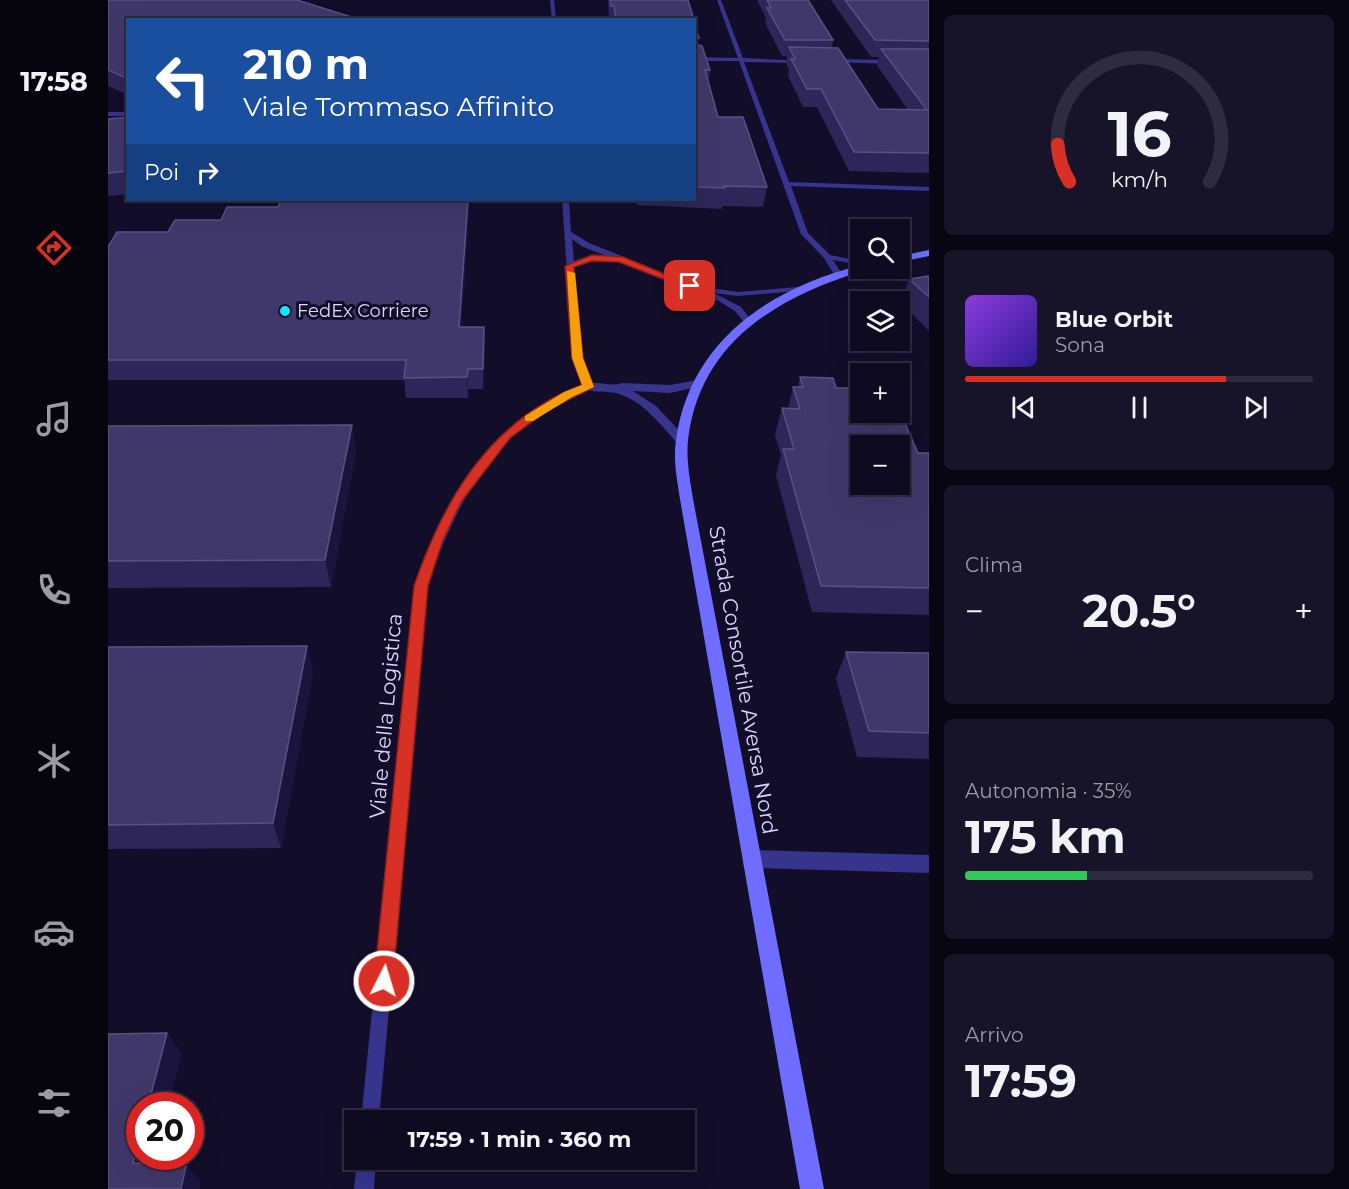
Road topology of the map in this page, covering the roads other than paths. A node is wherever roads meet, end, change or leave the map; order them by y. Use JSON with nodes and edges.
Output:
{"nodes":[{"id":1,"x":552,"y":0,"type":"edge"},
{"id":2,"x":719,"y":0,"type":"edge"},
{"id":3,"x":554,"y":18,"type":"edge"},
{"id":4,"x":696,"y":60,"type":"edge"},
{"id":5,"x":741,"y":60,"type":"junction"},
{"id":6,"x":812,"y":61,"type":"edge"},
{"id":7,"x":824,"y":61,"type":"edge"},
{"id":8,"x":906,"y":62,"type":"edge"},
{"id":9,"x":108,"y":114,"type":"edge"},
{"id":10,"x":126,"y":114,"type":"edge"},
{"id":11,"x":787,"y":184,"type":"junction"},
{"id":12,"x":929,"y":189,"type":"edge"},
{"id":13,"x":565,"y":201,"type":"edge"},
{"id":14,"x":567,"y":232,"type":"junction"},
{"id":15,"x":929,"y":253,"type":"edge"},
{"id":16,"x":827,"y":257,"type":"junction"},
{"id":17,"x":910,"y":257,"type":"edge"},
{"id":18,"x":620,"y":259,"type":"junction"},
{"id":19,"x":850,"y":262,"type":"edge"},
{"id":20,"x":570,"y":266,"type":"junction"},
{"id":21,"x":850,"y":269,"type":"edge"},
{"id":22,"x":838,"y":274,"type":"junction"},
{"id":23,"x":690,"y":286,"type":"junction"},
{"id":24,"x":798,"y":289,"type":"junction"},
{"id":25,"x":747,"y":320,"type":"junction"},
{"id":26,"x":698,"y":384,"type":"junction"},
{"id":27,"x":588,"y":387,"type":"junction"},
{"id":28,"x":616,"y":388,"type":"junction"},
{"id":29,"x":682,"y":441,"type":"junction"},
{"id":30,"x":753,"y":859,"type":"junction"},
{"id":31,"x":929,"y":864,"type":"edge"},
{"id":32,"x":371,"y":1110,"type":"edge"},
{"id":33,"x":366,"y":1170,"type":"edge"},
{"id":34,"x":364,"y":1189,"type":"edge"},
{"id":35,"x":812,"y":1189,"type":"edge"}],
"edges":[{"from":1,"to":3,"type":"lane"},
{"from":2,"to":5,"type":"lane"},
{"from":4,"to":5,"type":"lane"},
{"from":5,"to":6,"type":"lane"},
{"from":5,"to":11,"type":"lane"},
{"from":7,"to":8,"type":"lane"},
{"from":9,"to":10,"type":"lane"},
{"from":11,"to":12,"type":"lane"},
{"from":11,"to":16,"type":"lane"},
{"from":13,"to":14,"type":"lane"},
{"from":14,"to":18,"type":"lane"},
{"from":14,"to":20,"type":"lane"},
{"from":15,"to":17,"type":"street"},
{"from":16,"to":19,"type":"lane"},
{"from":16,"to":22,"type":"lane"},
{"from":18,"to":20,"type":"lane"},
{"from":18,"to":23,"type":"lane"},
{"from":20,"to":27,"type":"lane"},
{"from":21,"to":22,"type":"street","name":"Strada Consortile Aversa Nord"},
{"from":22,"to":24,"type":"street","name":"Strada Consortile Aversa Nord"},
{"from":23,"to":24,"type":"lane"},
{"from":23,"to":25,"type":"lane"},
{"from":24,"to":25,"type":"street","name":"Strada Consortile Aversa Nord"},
{"from":25,"to":26,"type":"street","name":"Strada Consortile Aversa Nord"},
{"from":26,"to":28,"type":"street"},
{"from":26,"to":29,"type":"street","name":"Strada Consortile Aversa Nord"},
{"from":27,"to":28,"type":"street"},
{"from":27,"to":32,"type":"lane","name":"Viale della Logistica"},
{"from":28,"to":29,"type":"street"},
{"from":29,"to":30,"type":"street","name":"Strada Consortile Aversa Nord"},
{"from":30,"to":31,"type":"street"},
{"from":30,"to":35,"type":"street","name":"Strada Consortile Aversa Nord"},
{"from":33,"to":34,"type":"lane"}]}
